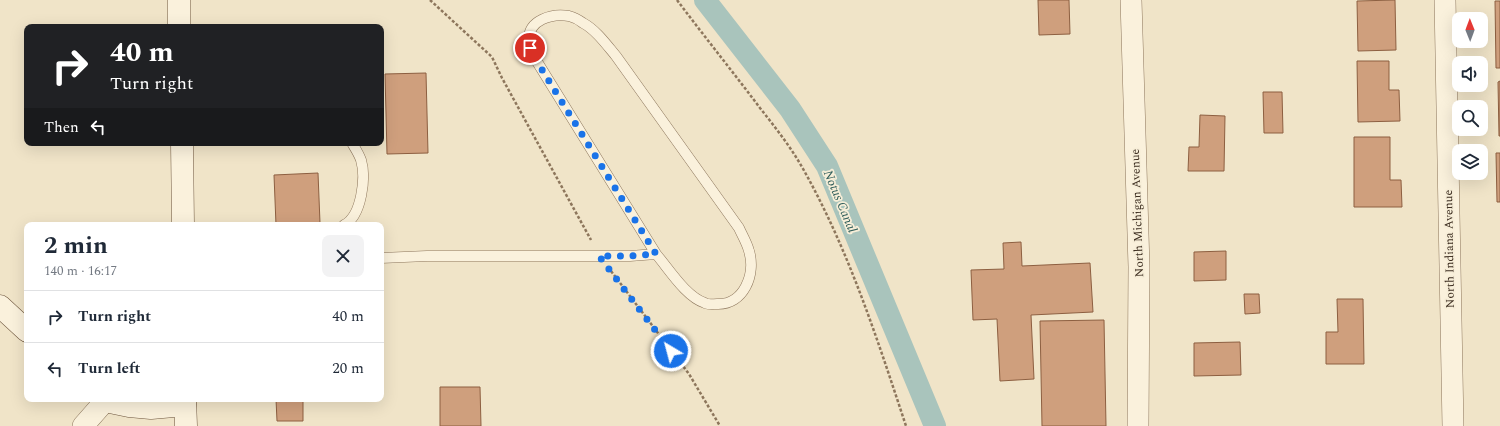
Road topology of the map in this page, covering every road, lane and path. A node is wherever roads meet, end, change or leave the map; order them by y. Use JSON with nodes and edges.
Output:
{"nodes":[{"id":1,"x":179,"y":0,"type":"edge"},
{"id":2,"x":430,"y":0,"type":"edge"},
{"id":3,"x":677,"y":0,"type":"edge"},
{"id":4,"x":1131,"y":0,"type":"edge"},
{"id":5,"x":1445,"y":0,"type":"edge"},
{"id":6,"x":179,"y":24,"type":"edge"},
{"id":7,"x":182,"y":146,"type":"edge"},
{"id":8,"x":354,"y":146,"type":"edge"},
{"id":9,"x":183,"y":222,"type":"edge"},
{"id":10,"x":348,"y":222,"type":"edge"},
{"id":11,"x":656,"y":254,"type":"junction"},
{"id":12,"x":599,"y":256,"type":"junction"},
{"id":13,"x":384,"y":258,"type":"edge"},
{"id":14,"x":0,"y":306,"type":"edge"},
{"id":15,"x":24,"y":328,"type":"edge"},
{"id":16,"x":102,"y":402,"type":"edge"},
{"id":17,"x":112,"y":402,"type":"edge"},
{"id":18,"x":185,"y":402,"type":"edge"},
{"id":19,"x":83,"y":426,"type":"edge"},
{"id":20,"x":186,"y":426,"type":"edge"},
{"id":21,"x":720,"y":426,"type":"edge"},
{"id":22,"x":906,"y":426,"type":"edge"},
{"id":23,"x":1138,"y":426,"type":"edge"},
{"id":24,"x":1453,"y":426,"type":"edge"}],
"edges":[{"from":1,"to":6,"type":"main road"},
{"from":2,"to":12,"type":"path"},
{"from":3,"to":22,"type":"path"},
{"from":4,"to":23,"type":"street","name":"North Michigan Avenue"},
{"from":5,"to":24,"type":"street","name":"North Indiana Avenue"},
{"from":7,"to":9,"type":"main road"},
{"from":8,"to":10,"type":"lane"},
{"from":11,"to":11,"type":"lane"},
{"from":11,"to":12,"type":"lane"},
{"from":12,"to":13,"type":"lane"},
{"from":12,"to":21,"type":"path"},
{"from":14,"to":15,"type":"main road"},
{"from":16,"to":19,"type":"street"},
{"from":17,"to":18,"type":"main road"},
{"from":18,"to":20,"type":"main road"}]}
